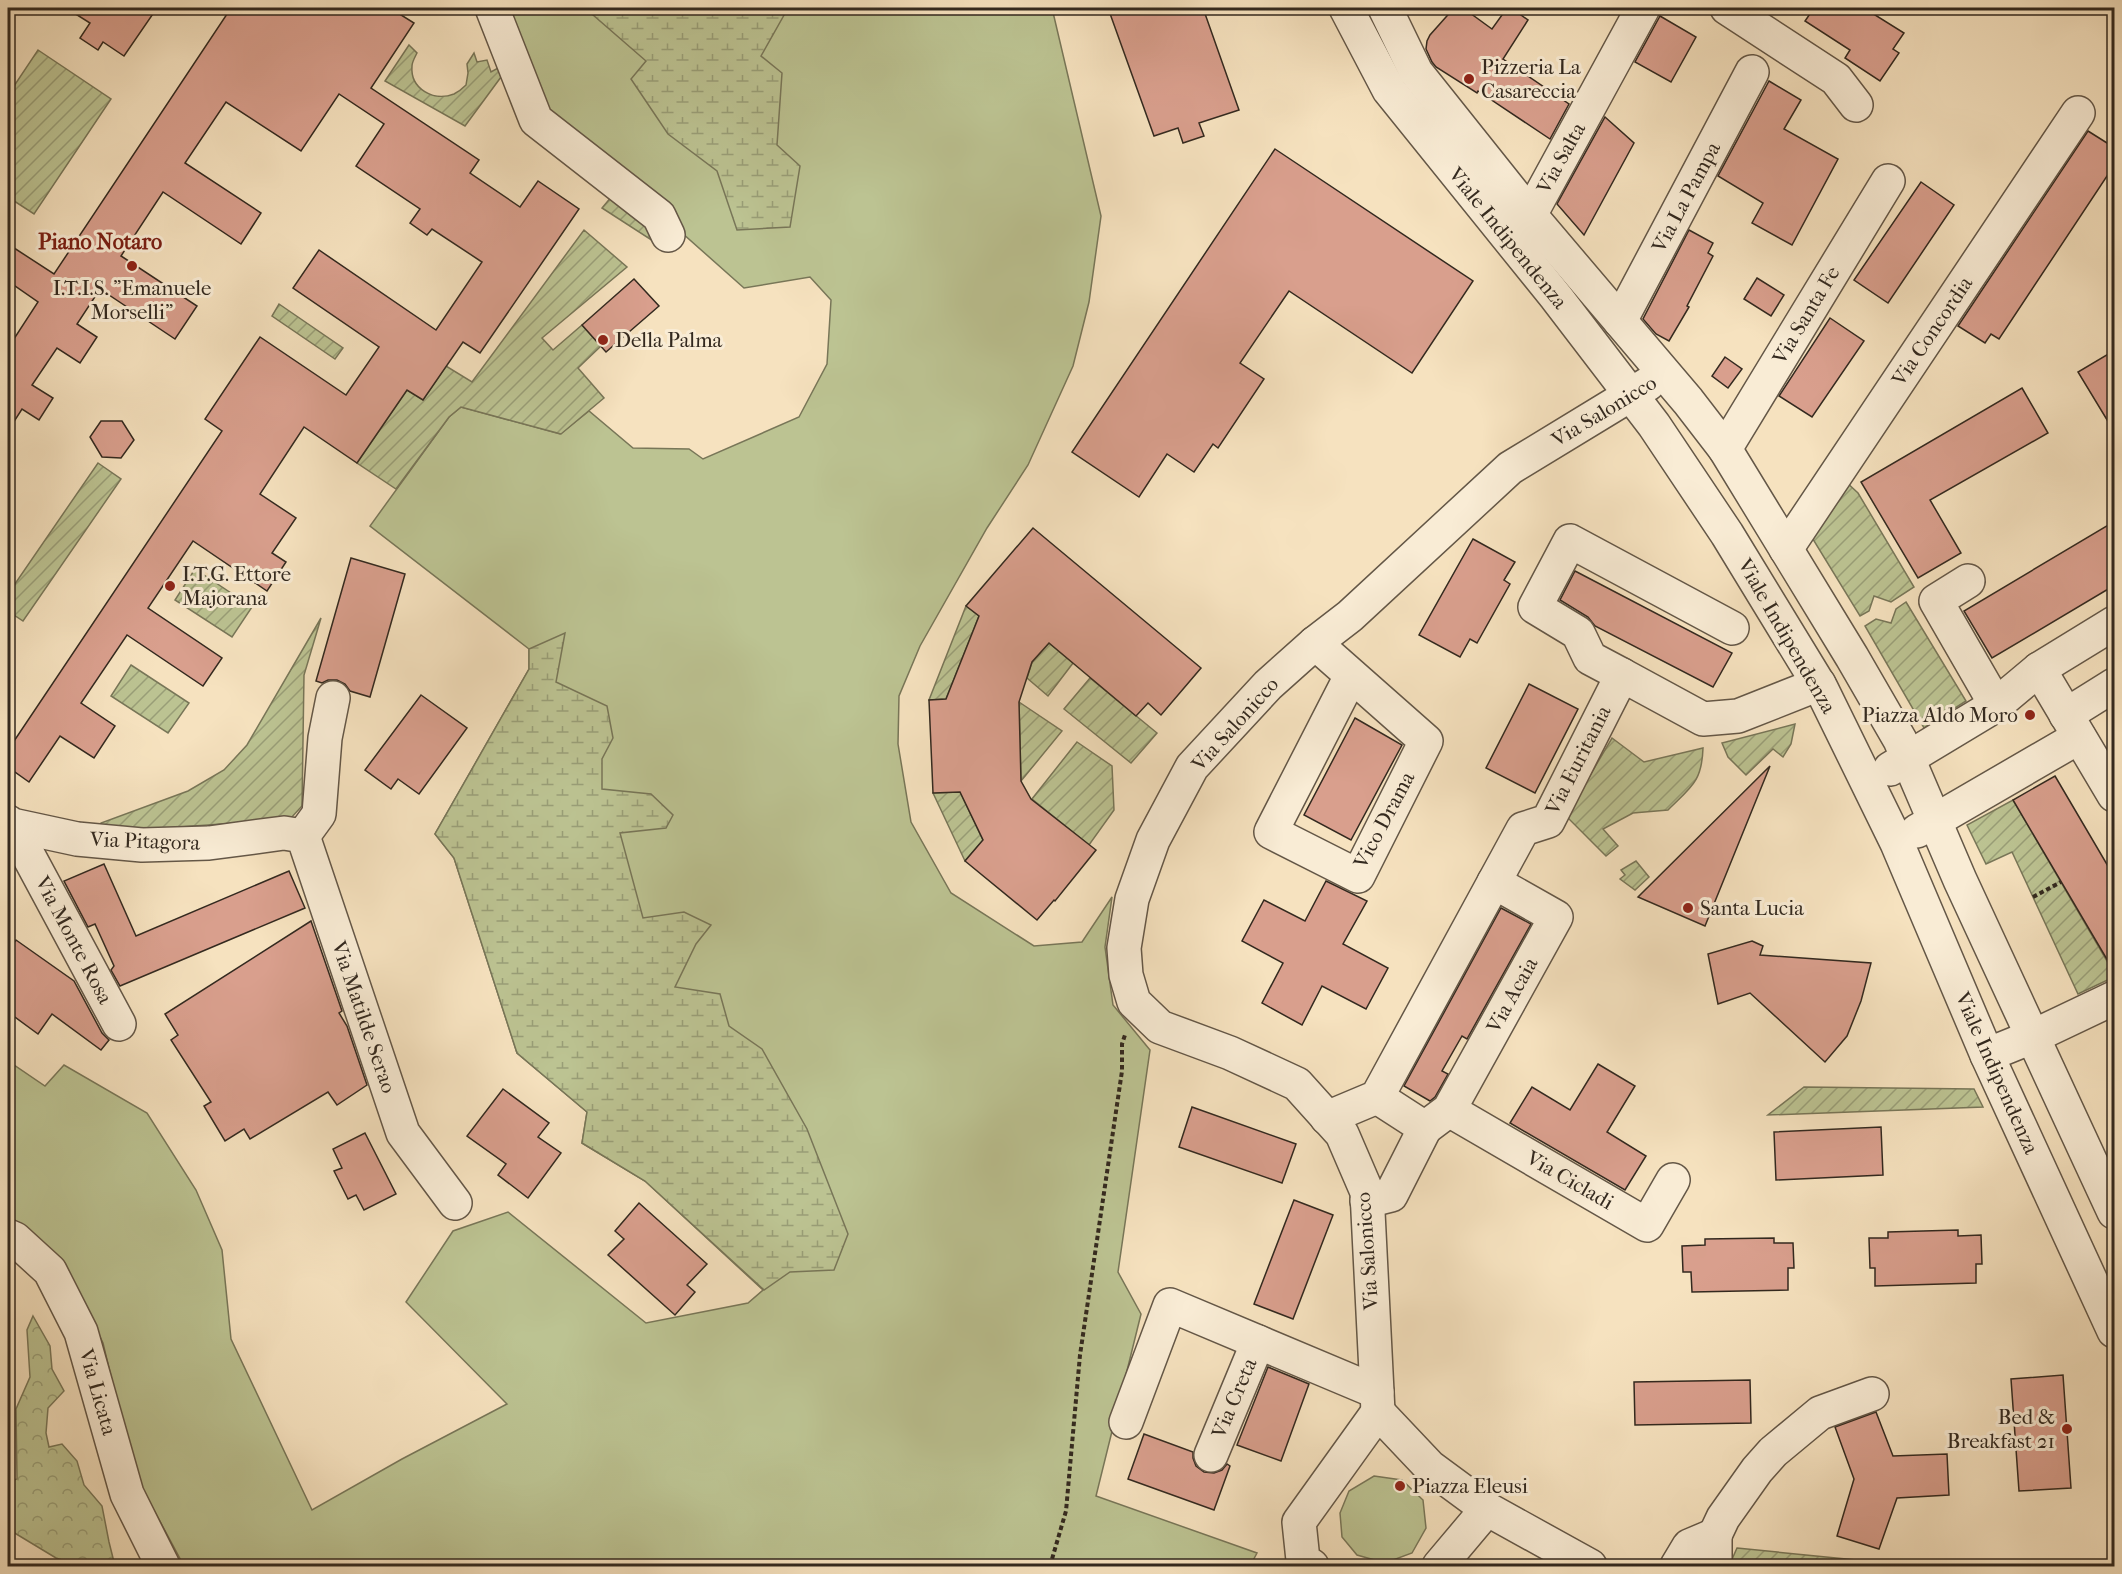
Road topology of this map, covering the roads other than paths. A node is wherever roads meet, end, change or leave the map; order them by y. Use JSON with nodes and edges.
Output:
{"nodes":[{"id":1,"x":492,"y":8,"type":"edge"},
{"id":2,"x":1346,"y":8,"type":"edge"},
{"id":3,"x":1388,"y":8,"type":"edge"},
{"id":4,"x":1643,"y":8,"type":"edge"},
{"id":5,"x":1727,"y":8,"type":"edge"},
{"id":6,"x":1752,"y":72,"type":"dead end"},
{"id":7,"x":1856,"y":105,"type":"dead end"},
{"id":8,"x":2078,"y":113,"type":"dead end"},
{"id":9,"x":1887,"y":182,"type":"dead end"},
{"id":10,"x":1530,"y":214,"type":"junction"},
{"id":11,"x":669,"y":235,"type":"dead end"},
{"id":12,"x":1620,"y":321,"type":"junction"},
{"id":13,"x":1666,"y":374,"type":"junction"},
{"id":14,"x":1631,"y":394,"type":"junction"},
{"id":15,"x":1725,"y":449,"type":"junction"},
{"id":16,"x":1786,"y":549,"type":"junction"},
{"id":17,"x":1968,"y":581,"type":"dead end"},
{"id":18,"x":2115,"y":624,"type":"edge"},
{"id":19,"x":1731,"y":628,"type":"dead end"},
{"id":20,"x":1315,"y":643,"type":"junction"},
{"id":21,"x":2039,"y":669,"type":"junction"},
{"id":22,"x":1622,"y":675,"type":"junction"},
{"id":23,"x":1351,"y":676,"type":"junction"},
{"id":24,"x":1818,"y":684,"type":"junction"},
{"id":25,"x":2115,"y":685,"type":"edge"},
{"id":26,"x":1988,"y":691,"type":"junction"},
{"id":27,"x":333,"y":698,"type":"dead end"},
{"id":28,"x":2077,"y":734,"type":"junction"},
{"id":29,"x":1908,"y":758,"type":"junction"},
{"id":30,"x":1867,"y":782,"type":"junction"},
{"id":31,"x":2115,"y":795,"type":"edge"},
{"id":32,"x":1935,"y":821,"type":"junction"},
{"id":33,"x":10,"y":823,"type":"edge"},
{"id":34,"x":293,"y":835,"type":"junction"},
{"id":35,"x":1897,"y":843,"type":"junction"},
{"id":36,"x":1494,"y":882,"type":"junction"},
{"id":37,"x":2115,"y":998,"type":"edge"},
{"id":38,"x":119,"y":1024,"type":"dead end"},
{"id":39,"x":2034,"y":1036,"type":"junction"},
{"id":40,"x":1987,"y":1054,"type":"junction"},
{"id":41,"x":1377,"y":1097,"type":"junction"},
{"id":42,"x":1327,"y":1118,"type":"junction"},
{"id":43,"x":1437,"y":1119,"type":"junction"},
{"id":44,"x":1673,"y":1180,"type":"dead end"},
{"id":45,"x":1367,"y":1201,"type":"junction"},
{"id":46,"x":455,"y":1203,"type":"dead end"},
{"id":47,"x":2115,"y":1212,"type":"edge"},
{"id":48,"x":8,"y":1236,"type":"edge"},
{"id":49,"x":2115,"y":1331,"type":"edge"},
{"id":50,"x":1258,"y":1342,"type":"junction"},
{"id":51,"x":1872,"y":1395,"type":"dead end"},
{"id":52,"x":1377,"y":1402,"type":"junction"},
{"id":53,"x":1126,"y":1422,"type":"dead end"},
{"id":54,"x":1211,"y":1455,"type":"dead end"},
{"id":55,"x":1487,"y":1509,"type":"junction"},
{"id":56,"x":1715,"y":1551,"type":"edge"},
{"id":57,"x":163,"y":1566,"type":"edge"},
{"id":58,"x":1312,"y":1566,"type":"edge"},
{"id":59,"x":1439,"y":1566,"type":"edge"},
{"id":60,"x":1590,"y":1566,"type":"edge"},
{"id":61,"x":1677,"y":1566,"type":"edge"}],
"edges":[{"from":1,"to":11,"type":"street"},
{"from":2,"to":14,"type":"street","name":"Viale Indipendenza"},
{"from":3,"to":10,"type":"street","name":"Viale Indipendenza"},
{"from":4,"to":10,"type":"street","name":"Via Salta"},
{"from":5,"to":7,"type":"street"},
{"from":6,"to":12,"type":"street","name":"Via La Pampa"},
{"from":8,"to":16,"type":"street","name":"Via Concordia"},
{"from":9,"to":15,"type":"street","name":"Via Santa Fe"},
{"from":10,"to":12,"type":"street","name":"Viale Indipendenza"},
{"from":12,"to":13,"type":"street","name":"Viale Indipendenza"},
{"from":13,"to":14,"type":"street","name":"Via Salonicco"},
{"from":13,"to":15,"type":"street","name":"Viale Indipendenza"},
{"from":14,"to":20,"type":"street","name":"Via Salonicco"},
{"from":14,"to":24,"type":"street","name":"Viale Indipendenza"},
{"from":15,"to":16,"type":"street","name":"Viale Indipendenza"},
{"from":16,"to":29,"type":"street","name":"Viale Indipendenza"},
{"from":17,"to":26,"type":"street"},
{"from":18,"to":21,"type":"street"},
{"from":19,"to":22,"type":"street"},
{"from":20,"to":23,"type":"street","name":"Vico Drama"},
{"from":20,"to":42,"type":"street","name":"Via Salonicco"},
{"from":21,"to":26,"type":"street"},
{"from":21,"to":28,"type":"street"},
{"from":22,"to":24,"type":"street"},
{"from":22,"to":36,"type":"street","name":"Via Euritania"},
{"from":23,"to":23,"type":"street","name":"Vico Drama"},
{"from":24,"to":30,"type":"street","name":"Viale Indipendenza"},
{"from":25,"to":28,"type":"street"},
{"from":26,"to":29,"type":"street"},
{"from":27,"to":34,"type":"street"},
{"from":28,"to":31,"type":"street"},
{"from":28,"to":32,"type":"street"},
{"from":29,"to":30,"type":"street"},
{"from":29,"to":32,"type":"street","name":"Viale Indipendenza"},
{"from":30,"to":35,"type":"street","name":"Viale Indipendenza"},
{"from":32,"to":35,"type":"street"},
{"from":32,"to":39,"type":"street","name":"Viale Indipendenza"},
{"from":33,"to":34,"type":"street","name":"Via Pitagora"},
{"from":33,"to":38,"type":"street","name":"Via Monte Rosa"},
{"from":34,"to":46,"type":"street","name":"Via Matilde Serao"},
{"from":35,"to":40,"type":"street","name":"Viale Indipendenza"},
{"from":36,"to":41,"type":"street","name":"Via Euritania"},
{"from":36,"to":43,"type":"street","name":"Via Acaia"},
{"from":37,"to":39,"type":"street"},
{"from":39,"to":40,"type":"street"},
{"from":39,"to":47,"type":"street","name":"Viale Indipendenza"},
{"from":40,"to":49,"type":"street","name":"Viale Indipendenza"},
{"from":41,"to":42,"type":"street"},
{"from":41,"to":43,"type":"street"},
{"from":42,"to":45,"type":"street","name":"Via Salonicco"},
{"from":43,"to":44,"type":"street","name":"Via Cicladi"},
{"from":43,"to":45,"type":"street","name":"Via Acaia"},
{"from":45,"to":52,"type":"street","name":"Via Salonicco"},
{"from":48,"to":57,"type":"street","name":"Via Licata"},
{"from":50,"to":52,"type":"street"},
{"from":50,"to":53,"type":"street"},
{"from":50,"to":54,"type":"street","name":"Via Creta"},
{"from":51,"to":56,"type":"street"},
{"from":52,"to":55,"type":"street"},
{"from":52,"to":58,"type":"street"},
{"from":55,"to":59,"type":"street"},
{"from":55,"to":60,"type":"street"},
{"from":56,"to":61,"type":"street"}]}
